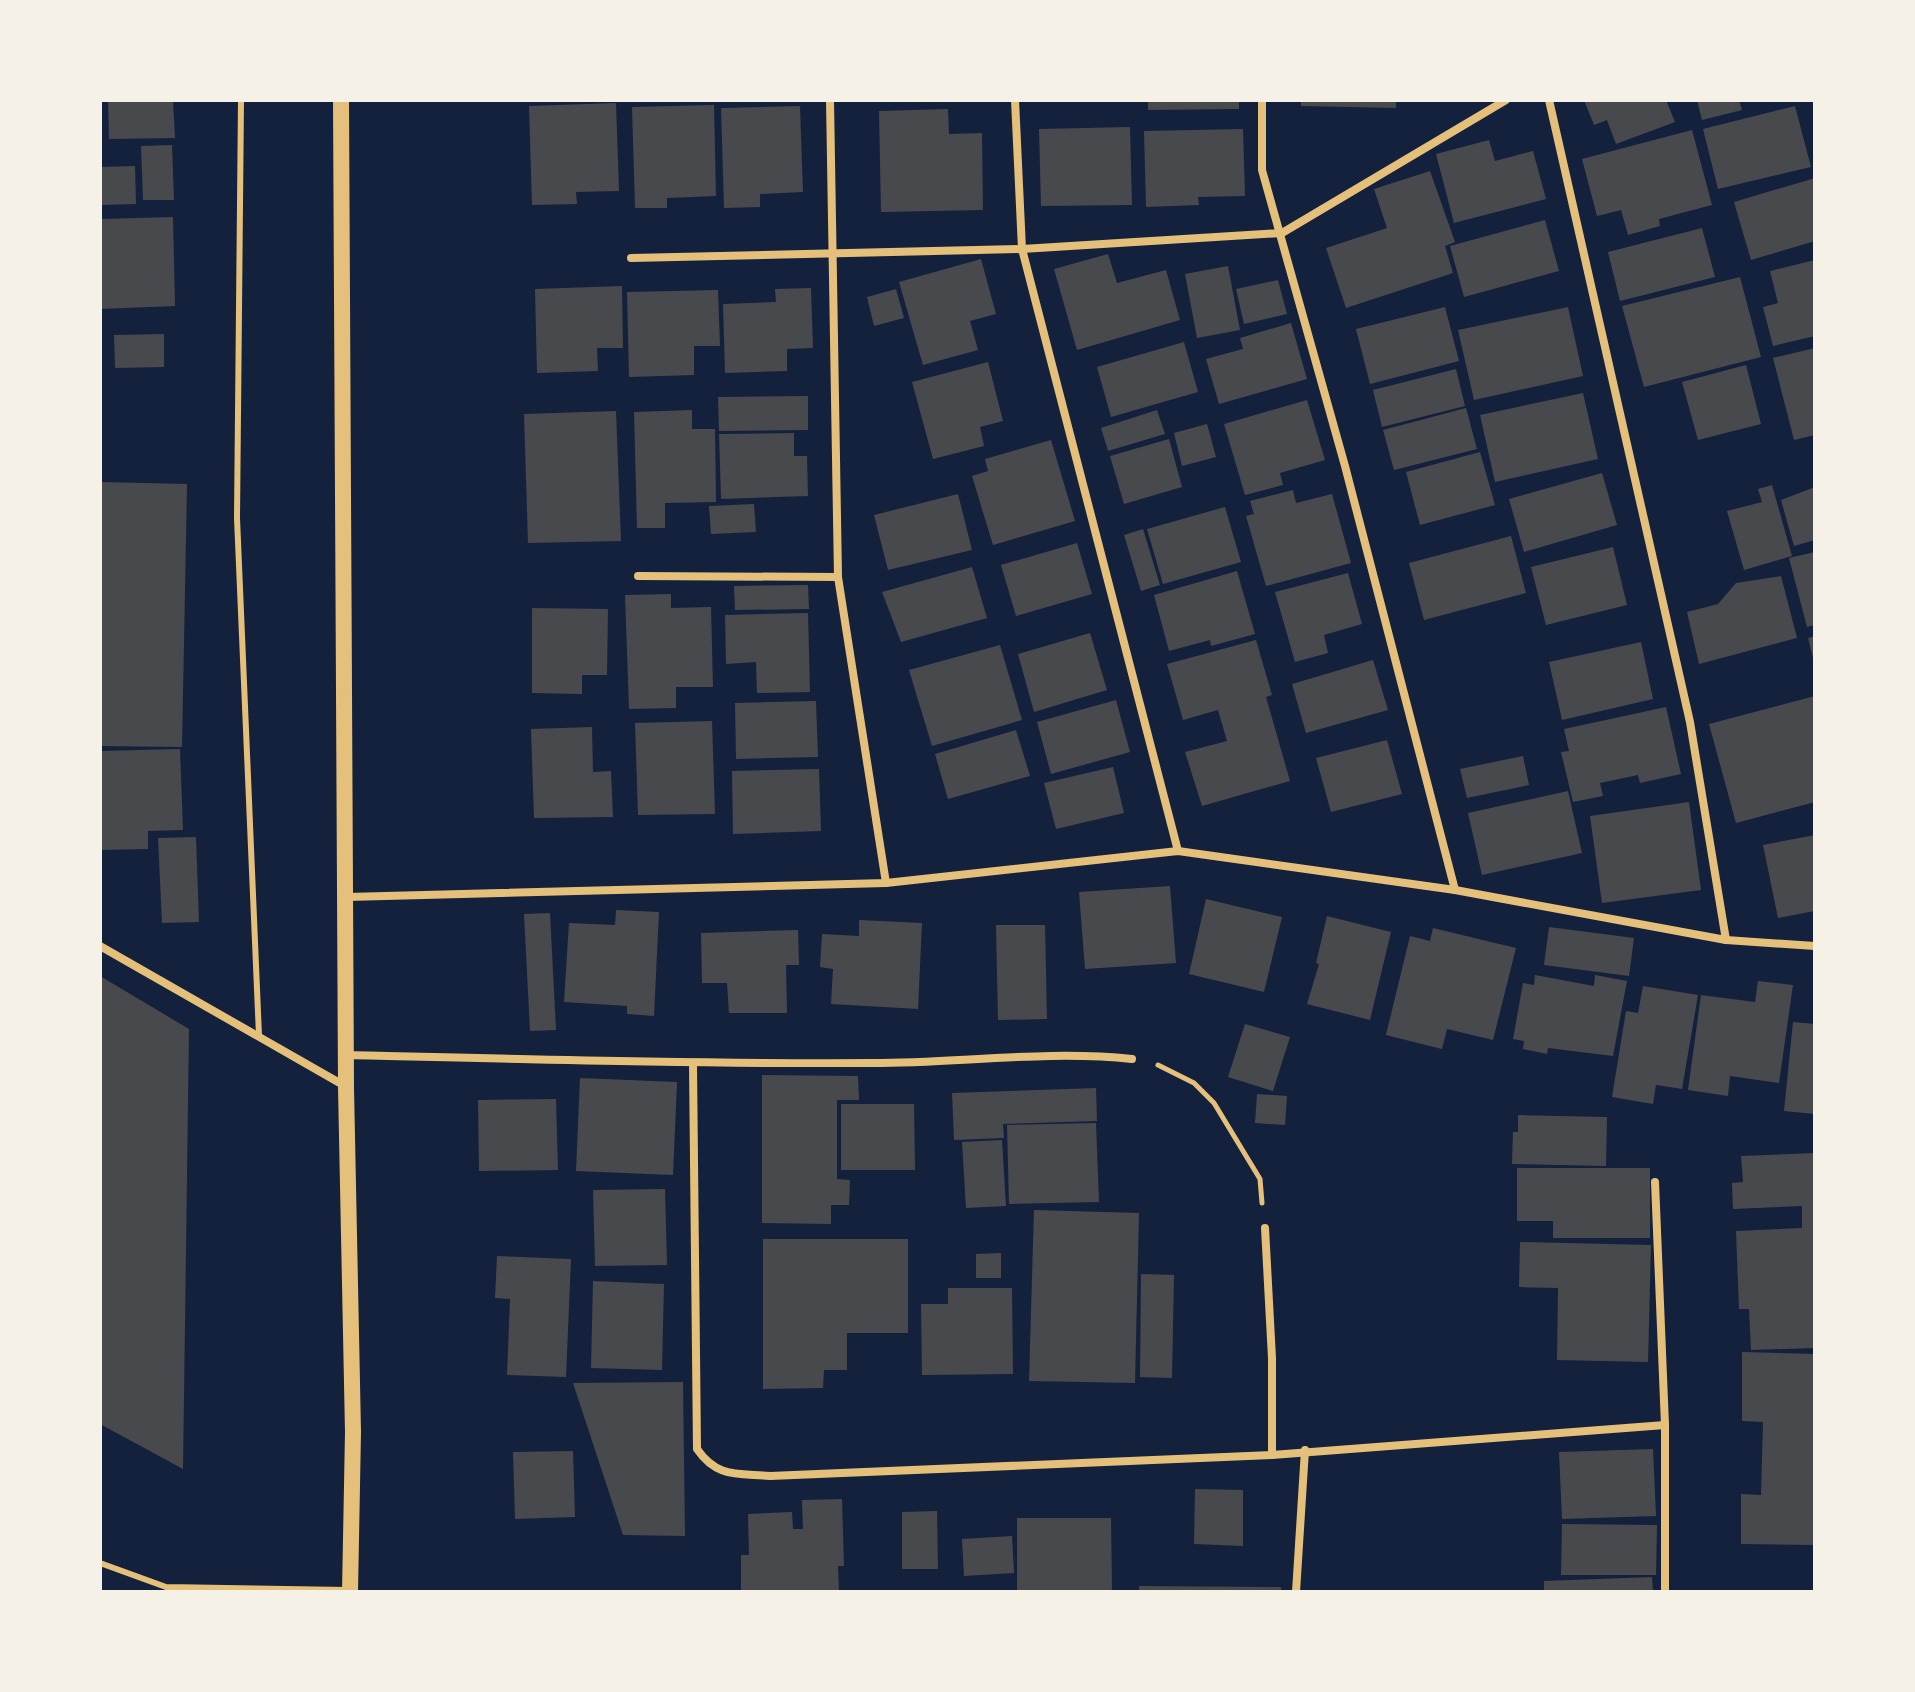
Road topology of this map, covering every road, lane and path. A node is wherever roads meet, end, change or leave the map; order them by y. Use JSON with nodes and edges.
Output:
{"nodes":[{"id":1,"x":241,"y":100,"type":"edge"},
{"id":2,"x":341,"y":100,"type":"edge"},
{"id":3,"x":830,"y":100,"type":"edge"},
{"id":4,"x":1015,"y":100,"type":"edge"},
{"id":5,"x":1262,"y":100,"type":"edge"},
{"id":6,"x":1506,"y":100,"type":"edge"},
{"id":7,"x":1549,"y":100,"type":"edge"},
{"id":8,"x":1282,"y":233,"type":"junction"},
{"id":9,"x":1022,"y":249,"type":"junction"},
{"id":10,"x":834,"y":253,"type":"junction"},
{"id":11,"x":631,"y":258,"type":"dead end"},
{"id":12,"x":638,"y":576,"type":"dead end"},
{"id":13,"x":838,"y":577,"type":"junction"},
{"id":14,"x":1178,"y":851,"type":"junction"},
{"id":15,"x":886,"y":883,"type":"junction"},
{"id":16,"x":1455,"y":890,"type":"junction"},
{"id":17,"x":347,"y":897,"type":"junction"},
{"id":18,"x":1726,"y":940,"type":"junction"},
{"id":19,"x":100,"y":946,"type":"edge"},
{"id":20,"x":1815,"y":946,"type":"edge"},
{"id":21,"x":259,"y":1036,"type":"junction"},
{"id":22,"x":347,"y":1055,"type":"junction"},
{"id":23,"x":1132,"y":1059,"type":"joint"},
{"id":24,"x":693,"y":1064,"type":"junction"},
{"id":25,"x":346,"y":1087,"type":"junction"},
{"id":26,"x":1655,"y":1182,"type":"dead end"},
{"id":27,"x":1265,"y":1228,"type":"joint"},
{"id":28,"x":1665,"y":1425,"type":"junction"},
{"id":29,"x":1305,"y":1450,"type":"junction"},
{"id":30,"x":1272,"y":1455,"type":"junction"},
{"id":31,"x":100,"y":1563,"type":"edge"},
{"id":32,"x":228,"y":1590,"type":"edge"},
{"id":33,"x":350,"y":1591,"type":"edge"},
{"id":34,"x":1296,"y":1592,"type":"edge"},
{"id":35,"x":1665,"y":1592,"type":"edge"}],
"edges":[{"from":1,"to":21,"type":"lane"},
{"from":2,"to":17,"type":"main road"},
{"from":3,"to":10,"type":"street"},
{"from":4,"to":9,"type":"street"},
{"from":5,"to":8,"type":"street"},
{"from":6,"to":8,"type":"street"},
{"from":7,"to":18,"type":"street"},
{"from":8,"to":9,"type":"street"},
{"from":8,"to":16,"type":"street"},
{"from":9,"to":10,"type":"street"},
{"from":9,"to":14,"type":"street"},
{"from":10,"to":11,"type":"street"},
{"from":10,"to":13,"type":"street"},
{"from":12,"to":13,"type":"street"},
{"from":13,"to":15,"type":"street"},
{"from":14,"to":15,"type":"street"},
{"from":14,"to":16,"type":"street"},
{"from":15,"to":17,"type":"street"},
{"from":16,"to":18,"type":"street"},
{"from":17,"to":22,"type":"main road"},
{"from":18,"to":20,"type":"street"},
{"from":19,"to":21,"type":"street"},
{"from":21,"to":25,"type":"street"},
{"from":22,"to":24,"type":"street"},
{"from":22,"to":25,"type":"main road"},
{"from":23,"to":24,"type":"street"},
{"from":23,"to":27,"type":"path"},
{"from":24,"to":30,"type":"street"},
{"from":25,"to":33,"type":"main road"},
{"from":26,"to":28,"type":"street"},
{"from":27,"to":30,"type":"street"},
{"from":28,"to":29,"type":"street"},
{"from":28,"to":35,"type":"street"},
{"from":29,"to":30,"type":"street"},
{"from":29,"to":34,"type":"street"},
{"from":31,"to":32,"type":"lane"},
{"from":32,"to":33,"type":"lane"}]}
